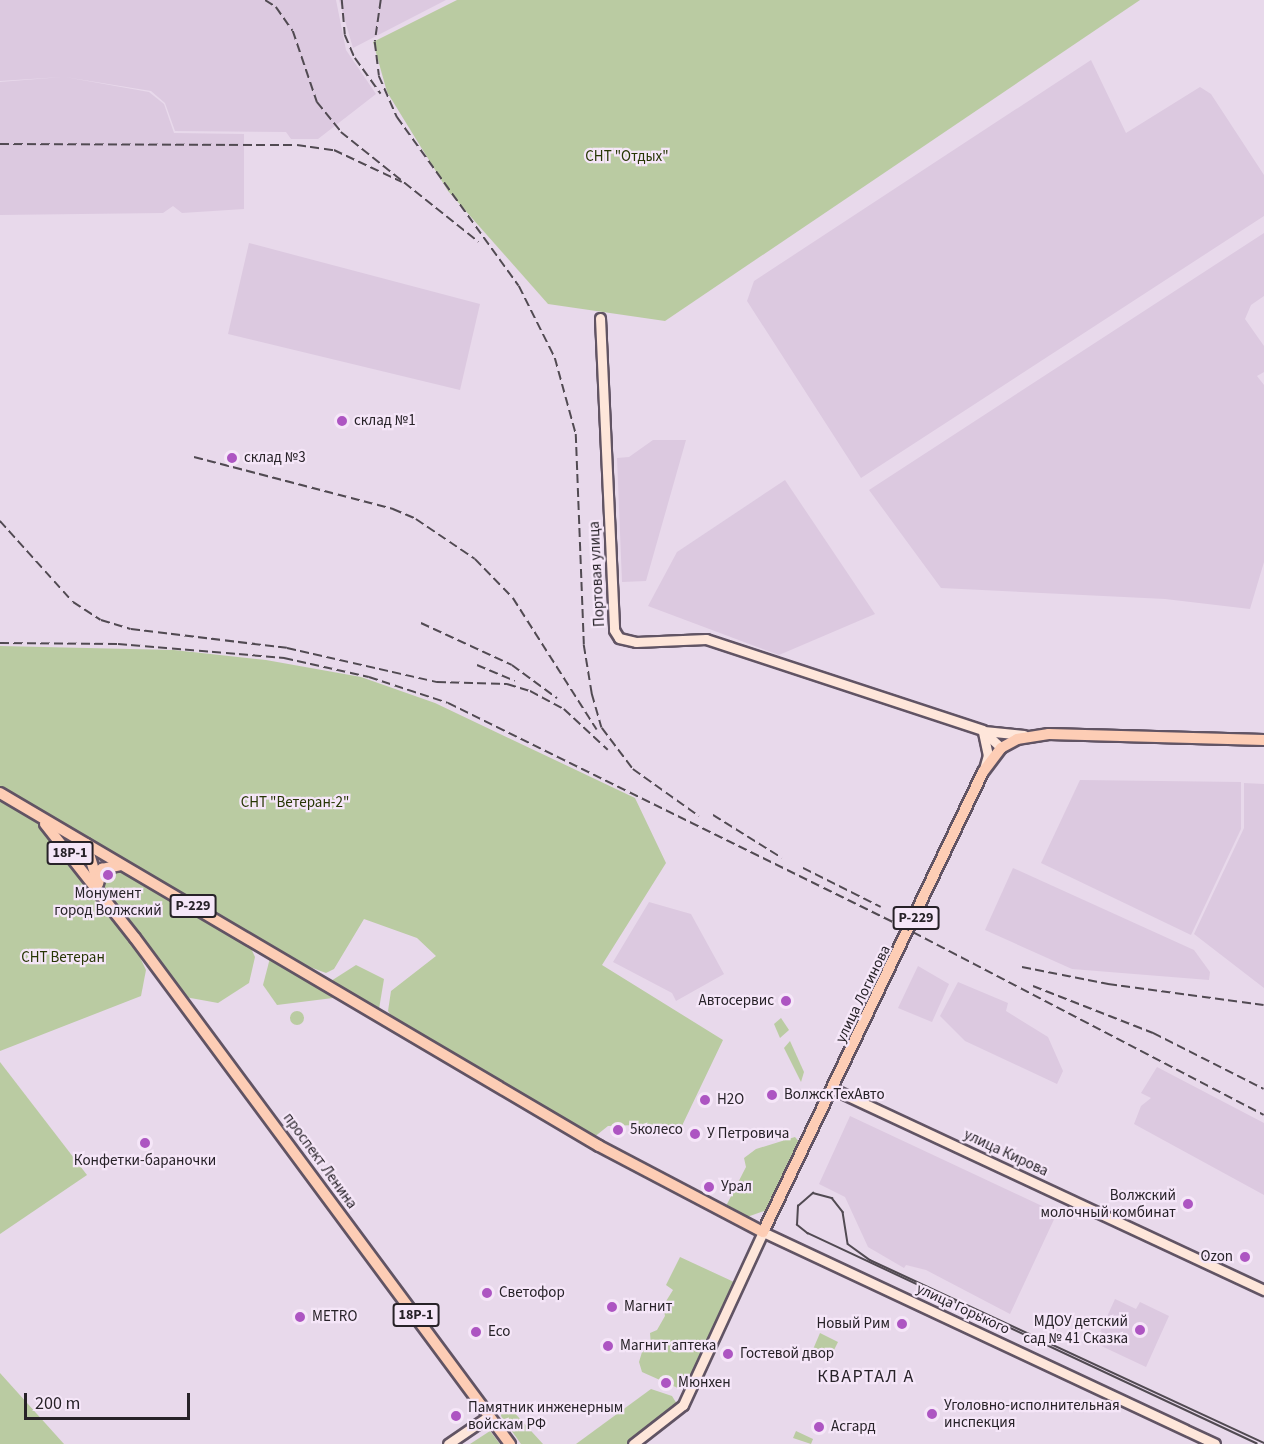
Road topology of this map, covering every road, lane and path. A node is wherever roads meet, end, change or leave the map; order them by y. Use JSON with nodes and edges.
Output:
{"nodes":[{"id":1,"x":600,"y":318,"type":"dead end"},
{"id":2,"x":982,"y":730,"type":"junction"},
{"id":3,"x":1031,"y":736,"type":"junction"},
{"id":4,"x":1264,"y":740,"type":"edge"},
{"id":5,"x":1001,"y":748,"type":"junction"},
{"id":6,"x":983,"y":772,"type":"junction"},
{"id":7,"x":0,"y":793,"type":"edge"},
{"id":8,"x":32,"y":811,"type":"junction"},
{"id":9,"x":86,"y":848,"type":"junction"},
{"id":10,"x":124,"y":866,"type":"junction"},
{"id":11,"x":81,"y":868,"type":"junction"},
{"id":12,"x":98,"y":884,"type":"junction"},
{"id":13,"x":104,"y":897,"type":"junction"},
{"id":14,"x":833,"y":1089,"type":"junction"},
{"id":15,"x":763,"y":1232,"type":"junction"},
{"id":16,"x":1264,"y":1290,"type":"edge"},
{"id":17,"x":489,"y":1416,"type":"junction"},
{"id":18,"x":448,"y":1444,"type":"edge"},
{"id":19,"x":510,"y":1444,"type":"edge"},
{"id":20,"x":633,"y":1444,"type":"edge"},
{"id":21,"x":1215,"y":1444,"type":"edge"}],
"edges":[{"from":1,"to":2,"type":"street","name":"Портовая улица"},
{"from":2,"to":3,"type":"street"},
{"from":2,"to":5,"type":"street","name":"Портовая улица"},
{"from":2,"to":6,"type":"street"},
{"from":3,"to":4,"type":"main road"},
{"from":3,"to":5,"type":"main road"},
{"from":5,"to":6,"type":"main road","name":"улица Логинова","number":"Р-229"},
{"from":6,"to":14,"type":"main road","name":"улица Логинова","number":"Р-229"},
{"from":7,"to":8,"type":"main road","number":"Р-229"},
{"from":8,"to":9,"type":"main road","number":"Р-229"},
{"from":8,"to":11,"type":"main road","name":"проспект Ленина","number":"18Р-1"},
{"from":9,"to":10,"type":"main road","number":"Р-229"},
{"from":9,"to":11,"type":"main road"},
{"from":9,"to":12,"type":"main road","name":"проспект Ленина","number":"18Р-1"},
{"from":10,"to":12,"type":"main road"},
{"from":10,"to":15,"type":"main road","number":"Р-229"},
{"from":11,"to":13,"type":"main road","name":"проспект Ленина","number":"18Р-1"},
{"from":12,"to":13,"type":"main road","name":"проспект Ленина","number":"18Р-1"},
{"from":13,"to":17,"type":"main road","name":"проспект Ленина","number":"18Р-1"},
{"from":14,"to":15,"type":"main road","name":"улица Логинова","number":"Р-229"},
{"from":14,"to":16,"type":"street","name":"улица Кирова"},
{"from":15,"to":20,"type":"street","name":"улица Логинова"},
{"from":15,"to":21,"type":"street","name":"улица Горького"},
{"from":17,"to":18,"type":"street"},
{"from":17,"to":19,"type":"main road","name":"проспект Ленина","number":"18Р-1"}]}
